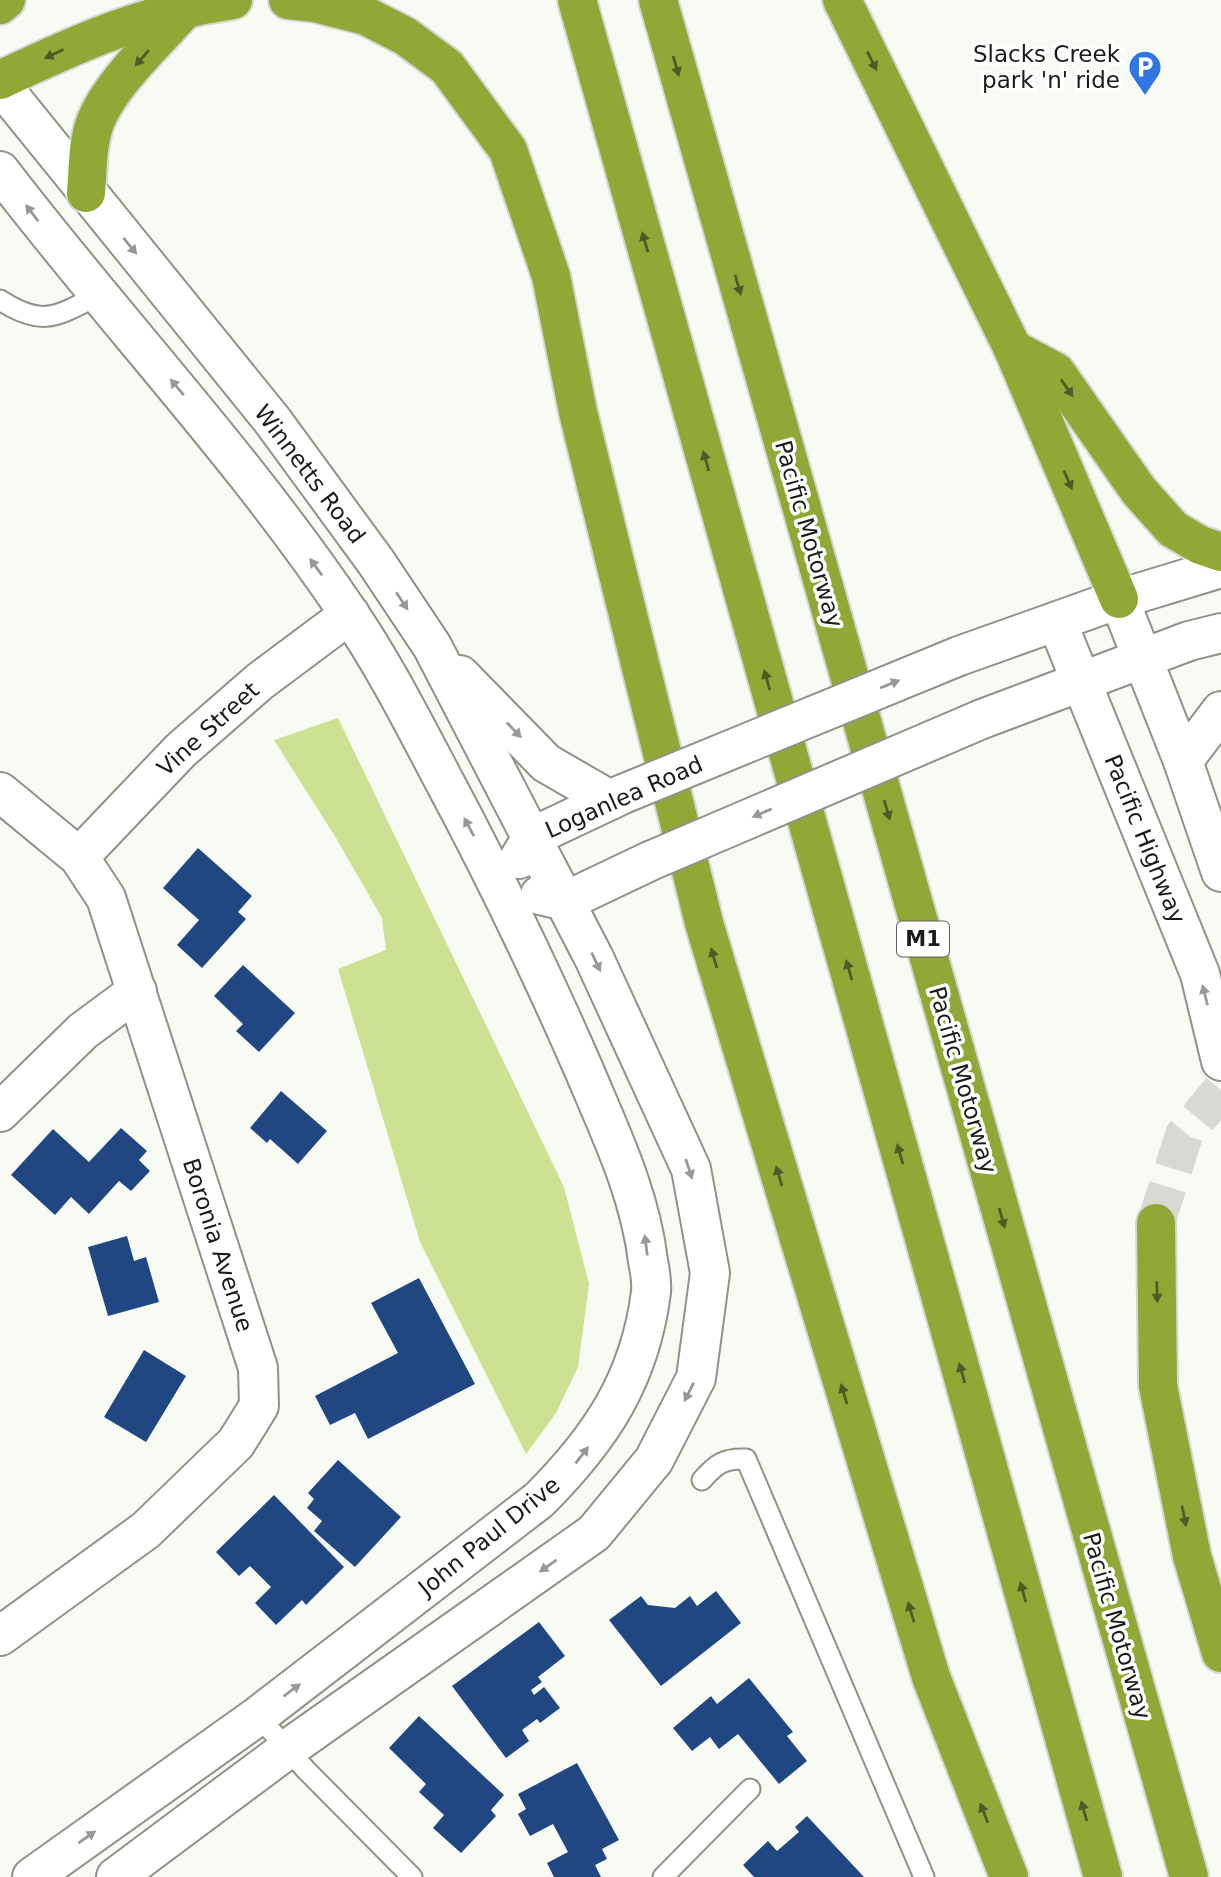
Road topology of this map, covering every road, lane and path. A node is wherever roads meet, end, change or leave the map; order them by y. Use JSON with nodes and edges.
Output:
{"nodes":[{"id":1,"x":6,"y":0,"type":"edge"},
{"id":2,"x":233,"y":0,"type":"edge"},
{"id":3,"x":288,"y":0,"type":"edge"},
{"id":4,"x":577,"y":0,"type":"edge"},
{"id":5,"x":658,"y":0,"type":"edge"},
{"id":6,"x":842,"y":0,"type":"edge"},
{"id":7,"x":0,"y":5,"type":"edge"},
{"id":8,"x":187,"y":7,"type":"junction"},
{"id":9,"x":0,"y":82,"type":"edge"},
{"id":10,"x":0,"y":171,"type":"edge"},
{"id":11,"x":86,"y":193,"type":"junction"},
{"id":12,"x":99,"y":295,"type":"junction"},
{"id":13,"x":0,"y":300,"type":"edge"},
{"id":14,"x":1005,"y":332,"type":"junction"},
{"id":15,"x":1221,"y":552,"type":"edge"},
{"id":16,"x":1221,"y":568,"type":"edge"},
{"id":17,"x":1119,"y":599,"type":"junction"},
{"id":18,"x":350,"y":614,"type":"junction"},
{"id":19,"x":1057,"y":621,"type":"junction"},
{"id":20,"x":1221,"y":633,"type":"edge"},
{"id":21,"x":432,"y":646,"type":"junction"},
{"id":22,"x":1144,"y":658,"type":"junction"},
{"id":23,"x":1080,"y":682,"type":"junction"},
{"id":24,"x":1221,"y":711,"type":"edge"},
{"id":25,"x":1183,"y":761,"type":"junction"},
{"id":26,"x":0,"y":792,"type":"edge"},
{"id":27,"x":617,"y":797,"type":"junction"},
{"id":28,"x":532,"y":837,"type":"junction"},
{"id":29,"x":79,"y":857,"type":"junction"},
{"id":30,"x":1221,"y":872,"type":"edge"},
{"id":31,"x":501,"y":887,"type":"junction"},
{"id":32,"x":566,"y":901,"type":"junction"},
{"id":33,"x":137,"y":991,"type":"junction"},
{"id":34,"x":1221,"y":1061,"type":"edge"},
{"id":35,"x":0,"y":1112,"type":"edge"},
{"id":36,"x":1156,"y":1223,"type":"tunnel mouth"},
{"id":37,"x":702,"y":1480,"type":"dead end"},
{"id":38,"x":0,"y":1636,"type":"edge"},
{"id":39,"x":1221,"y":1653,"type":"edge"},
{"id":40,"x":258,"y":1716,"type":"junction"},
{"id":41,"x":289,"y":1748,"type":"junction"},
{"id":42,"x":750,"y":1789,"type":"dead end"},
{"id":43,"x":32,"y":1877,"type":"edge"},
{"id":44,"x":116,"y":1877,"type":"edge"},
{"id":45,"x":412,"y":1877,"type":"edge"},
{"id":46,"x":663,"y":1877,"type":"edge"},
{"id":47,"x":924,"y":1877,"type":"edge"},
{"id":48,"x":1009,"y":1877,"type":"edge"},
{"id":49,"x":1103,"y":1877,"type":"edge"},
{"id":50,"x":1189,"y":1877,"type":"edge"}],
"edges":[{"from":1,"to":7,"type":"highway"},
{"from":2,"to":8,"type":"highway"},
{"from":48,"to":3,"type":"highway","one_way":true},
{"from":49,"to":4,"type":"highway","one_way":true},
{"from":5,"to":50,"type":"highway","name":"Pacific Motorway","number":"M1","one_way":true},
{"from":6,"to":14,"type":"highway","one_way":true},
{"from":8,"to":9,"type":"highway","one_way":true},
{"from":8,"to":11,"type":"highway","one_way":true},
{"from":9,"to":11,"type":"main road","name":"Winnetts Road"},
{"from":12,"to":10,"type":"main road","one_way":true},
{"from":11,"to":21,"type":"main road","name":"Winnetts Road","one_way":true},
{"from":12,"to":13,"type":"lane"},
{"from":18,"to":12,"type":"main road","one_way":true},
{"from":14,"to":15,"type":"highway","one_way":true},
{"from":14,"to":17,"type":"highway","one_way":true},
{"from":16,"to":17,"type":"main road","name":"Loganlea Road"},
{"from":17,"to":19,"type":"main road","name":"Loganlea Road"},
{"from":17,"to":22,"type":"main road"},
{"from":18,"to":29,"type":"main road","name":"Vine Street"},
{"from":31,"to":18,"type":"main road","one_way":true},
{"from":19,"to":23,"type":"main road","name":"Pacific Highway"},
{"from":27,"to":19,"type":"main road","name":"Loganlea Road","one_way":true,"bridge":true},
{"from":20,"to":22,"type":"main road"},
{"from":21,"to":27,"type":"main road","one_way":true},
{"from":21,"to":28,"type":"main road","name":"Winnetts Road"},
{"from":22,"to":23,"type":"main road"},
{"from":22,"to":25,"type":"main road"},
{"from":23,"to":32,"type":"main road","one_way":true,"bridge":true},
{"from":34,"to":23,"type":"main road","name":"Pacific Highway","one_way":true},
{"from":24,"to":25,"type":"main road"},
{"from":25,"to":30,"type":"main road"},
{"from":26,"to":29,"type":"main road","name":"Boronia Avenue"},
{"from":27,"to":28,"type":"main road","name":"Loganlea Road"},
{"from":28,"to":31,"type":"main road","name":"Loganlea Road"},
{"from":28,"to":32,"type":"main road","name":"Winnetts Road"},
{"from":29,"to":33,"type":"main road","name":"Boronia Avenue"},
{"from":31,"to":32,"type":"main road"},
{"from":40,"to":31,"type":"main road","name":"John Paul Drive","one_way":true},
{"from":32,"to":41,"type":"main road","one_way":true},
{"from":33,"to":35,"type":"main road"},
{"from":33,"to":38,"type":"main road","name":"Boronia Avenue"},
{"from":36,"to":39,"type":"highway","one_way":true},
{"from":37,"to":47,"type":"lane"},
{"from":40,"to":41,"type":"lane"},
{"from":43,"to":40,"type":"main road","name":"John Paul Drive","one_way":true},
{"from":41,"to":44,"type":"main road"},
{"from":41,"to":45,"type":"lane"},
{"from":42,"to":46,"type":"lane"}]}
